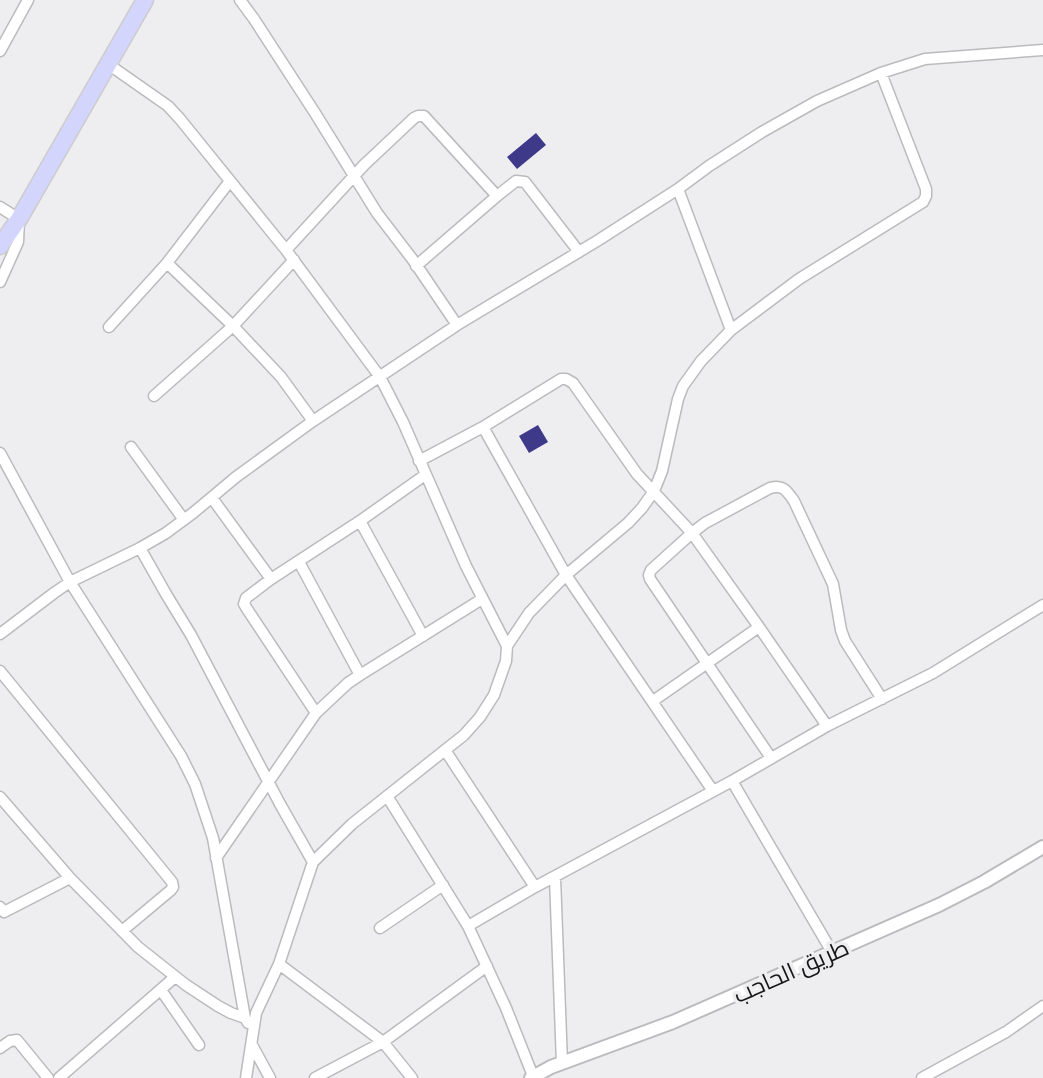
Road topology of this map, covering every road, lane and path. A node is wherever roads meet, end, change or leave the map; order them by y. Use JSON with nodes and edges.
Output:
{"nodes":[{"id":1,"x":28,"y":0,"type":"edge"},
{"id":2,"x":145,"y":0,"type":"edge"},
{"id":3,"x":240,"y":0,"type":"edge"},
{"id":4,"x":1043,"y":50,"type":"edge"},
{"id":5,"x":0,"y":51,"type":"edge"},
{"id":6,"x":108,"y":64,"type":"junction"},
{"id":7,"x":881,"y":73,"type":"junction"},
{"id":8,"x":355,"y":176,"type":"junction"},
{"id":9,"x":230,"y":181,"type":"junction"},
{"id":10,"x":678,"y":189,"type":"junction"},
{"id":11,"x":497,"y":196,"type":"junction"},
{"id":12,"x":0,"y":207,"type":"edge"},
{"id":13,"x":19,"y":219,"type":"junction"},
{"id":14,"x":0,"y":246,"type":"edge"},
{"id":15,"x":286,"y":250,"type":"junction"},
{"id":16,"x":579,"y":252,"type":"junction"},
{"id":17,"x":294,"y":260,"type":"junction"},
{"id":18,"x":167,"y":263,"type":"junction"},
{"id":19,"x":416,"y":266,"type":"junction"},
{"id":20,"x":0,"y":282,"type":"edge"},
{"id":21,"x":457,"y":325,"type":"junction"},
{"id":22,"x":233,"y":326,"type":"junction"},
{"id":23,"x":109,"y":327,"type":"dead end"},
{"id":24,"x":731,"y":330,"type":"junction"},
{"id":25,"x":380,"y":377,"type":"junction"},
{"id":26,"x":154,"y":396,"type":"dead end"},
{"id":27,"x":313,"y":421,"type":"junction"},
{"id":28,"x":483,"y":427,"type":"junction"},
{"id":29,"x":131,"y":447,"type":"dead end"},
{"id":30,"x":0,"y":453,"type":"edge"},
{"id":31,"x":419,"y":461,"type":"junction"},
{"id":32,"x":425,"y":475,"type":"junction"},
{"id":33,"x":654,"y":491,"type":"junction"},
{"id":34,"x":212,"y":498,"type":"junction"},
{"id":35,"x":184,"y":520,"type":"junction"},
{"id":36,"x":360,"y":521,"type":"junction"},
{"id":37,"x":692,"y":533,"type":"junction"},
{"id":38,"x":140,"y":548,"type":"junction"},
{"id":39,"x":299,"y":562,"type":"junction"},
{"id":40,"x":566,"y":575,"type":"junction"},
{"id":41,"x":271,"y":579,"type":"junction"},
{"id":42,"x":70,"y":582,"type":"junction"},
{"id":43,"x":482,"y":599,"type":"junction"},
{"id":44,"x":1043,"y":605,"type":"edge"},
{"id":45,"x":760,"y":627,"type":"junction"},
{"id":46,"x":0,"y":634,"type":"edge"},
{"id":47,"x":423,"y":636,"type":"junction"},
{"id":48,"x":507,"y":646,"type":"junction"},
{"id":49,"x":707,"y":663,"type":"junction"},
{"id":50,"x":0,"y":671,"type":"edge"},
{"id":51,"x":360,"y":675,"type":"junction"},
{"id":52,"x":882,"y":699,"type":"junction"},
{"id":53,"x":653,"y":701,"type":"junction"},
{"id":54,"x":316,"y":713,"type":"junction"},
{"id":55,"x":827,"y":726,"type":"junction"},
{"id":56,"x":445,"y":750,"type":"junction"},
{"id":57,"x":771,"y":758,"type":"junction"},
{"id":58,"x":732,"y":781,"type":"junction"},
{"id":59,"x":269,"y":783,"type":"junction"},
{"id":60,"x":713,"y":791,"type":"junction"},
{"id":61,"x":387,"y":796,"type":"junction"},
{"id":62,"x":0,"y":797,"type":"edge"},
{"id":63,"x":1043,"y":847,"type":"edge"},
{"id":64,"x":216,"y":858,"type":"junction"},
{"id":65,"x":313,"y":862,"type":"junction"},
{"id":66,"x":70,"y":878,"type":"junction"},
{"id":67,"x":555,"y":878,"type":"junction"},
{"id":68,"x":443,"y":885,"type":"junction"},
{"id":69,"x":535,"y":887,"type":"junction"},
{"id":70,"x":1,"y":911,"type":"edge"},
{"id":71,"x":468,"y":926,"type":"junction"},
{"id":72,"x":380,"y":928,"type":"dead end"},
{"id":73,"x":122,"y":931,"type":"junction"},
{"id":74,"x":832,"y":952,"type":"junction"},
{"id":75,"x":279,"y":964,"type":"junction"},
{"id":76,"x":488,"y":966,"type":"junction"},
{"id":77,"x":176,"y":977,"type":"junction"},
{"id":78,"x":160,"y":990,"type":"junction"},
{"id":79,"x":1043,"y":1006,"type":"edge"},
{"id":80,"x":245,"y":1018,"type":"junction"},
{"id":81,"x":254,"y":1030,"type":"junction"},
{"id":82,"x":383,"y":1042,"type":"junction"},
{"id":83,"x":199,"y":1045,"type":"dead end"},
{"id":84,"x":252,"y":1045,"type":"junction"},
{"id":85,"x":0,"y":1048,"type":"edge"},
{"id":86,"x":562,"y":1063,"type":"junction"},
{"id":87,"x":532,"y":1077,"type":"edge"},
{"id":88,"x":48,"y":1078,"type":"edge"},
{"id":89,"x":60,"y":1078,"type":"edge"},
{"id":90,"x":246,"y":1078,"type":"edge"},
{"id":91,"x":270,"y":1078,"type":"edge"},
{"id":92,"x":315,"y":1078,"type":"edge"},
{"id":93,"x":412,"y":1078,"type":"edge"},
{"id":94,"x":922,"y":1078,"type":"edge"}],
"edges":[{"from":1,"to":5,"type":"street"},
{"from":2,"to":6,"type":"main road"},
{"from":3,"to":8,"type":"street"},
{"from":4,"to":7,"type":"street"},
{"from":6,"to":9,"type":"street"},
{"from":6,"to":13,"type":"main road"},
{"from":7,"to":10,"type":"street"},
{"from":7,"to":24,"type":"street"},
{"from":8,"to":11,"type":"street"},
{"from":8,"to":15,"type":"street"},
{"from":8,"to":19,"type":"street"},
{"from":9,"to":15,"type":"street"},
{"from":9,"to":18,"type":"street"},
{"from":10,"to":16,"type":"street"},
{"from":10,"to":24,"type":"street"},
{"from":11,"to":16,"type":"street"},
{"from":11,"to":19,"type":"street"},
{"from":12,"to":13,"type":"street"},
{"from":13,"to":14,"type":"main road"},
{"from":13,"to":20,"type":"street"},
{"from":15,"to":17,"type":"street"},
{"from":16,"to":21,"type":"street"},
{"from":17,"to":22,"type":"street"},
{"from":17,"to":25,"type":"street"},
{"from":18,"to":22,"type":"street"},
{"from":18,"to":23,"type":"street"},
{"from":19,"to":21,"type":"street"},
{"from":21,"to":25,"type":"street"},
{"from":22,"to":26,"type":"street"},
{"from":22,"to":27,"type":"street"},
{"from":24,"to":33,"type":"street"},
{"from":25,"to":27,"type":"street"},
{"from":25,"to":31,"type":"street"},
{"from":27,"to":34,"type":"street"},
{"from":28,"to":31,"type":"street"},
{"from":28,"to":33,"type":"street"},
{"from":28,"to":40,"type":"street"},
{"from":29,"to":35,"type":"street"},
{"from":30,"to":42,"type":"street"},
{"from":31,"to":32,"type":"street"},
{"from":32,"to":36,"type":"street"},
{"from":32,"to":43,"type":"street"},
{"from":33,"to":37,"type":"street"},
{"from":33,"to":40,"type":"street"},
{"from":34,"to":35,"type":"street"},
{"from":34,"to":41,"type":"street"},
{"from":35,"to":38,"type":"street"},
{"from":36,"to":39,"type":"street"},
{"from":36,"to":47,"type":"street"},
{"from":37,"to":45,"type":"street"},
{"from":37,"to":49,"type":"street"},
{"from":37,"to":52,"type":"street"},
{"from":38,"to":42,"type":"street"},
{"from":38,"to":59,"type":"street"},
{"from":39,"to":41,"type":"street"},
{"from":39,"to":51,"type":"street"},
{"from":40,"to":48,"type":"street"},
{"from":40,"to":53,"type":"street"},
{"from":41,"to":54,"type":"street"},
{"from":42,"to":46,"type":"street"},
{"from":42,"to":64,"type":"street"},
{"from":43,"to":47,"type":"street"},
{"from":43,"to":48,"type":"street"},
{"from":44,"to":52,"type":"street"},
{"from":45,"to":49,"type":"street"},
{"from":45,"to":55,"type":"street"},
{"from":47,"to":51,"type":"street"},
{"from":48,"to":56,"type":"street"},
{"from":49,"to":53,"type":"street"},
{"from":49,"to":57,"type":"street"},
{"from":50,"to":73,"type":"street"},
{"from":51,"to":54,"type":"street"},
{"from":52,"to":55,"type":"street"},
{"from":53,"to":60,"type":"street"},
{"from":54,"to":59,"type":"street"},
{"from":55,"to":57,"type":"street"},
{"from":56,"to":61,"type":"street"},
{"from":56,"to":69,"type":"street"},
{"from":57,"to":58,"type":"street"},
{"from":58,"to":60,"type":"street"},
{"from":58,"to":74,"type":"street"},
{"from":59,"to":64,"type":"street"},
{"from":59,"to":65,"type":"street"},
{"from":60,"to":67,"type":"street"},
{"from":61,"to":65,"type":"street"},
{"from":61,"to":68,"type":"street"},
{"from":62,"to":66,"type":"street"},
{"from":63,"to":74,"type":"street","name":"طريق الحاجب"},
{"from":64,"to":80,"type":"street"},
{"from":65,"to":75,"type":"street"},
{"from":66,"to":70,"type":"street"},
{"from":66,"to":73,"type":"street"},
{"from":67,"to":69,"type":"street"},
{"from":67,"to":86,"type":"street"},
{"from":68,"to":71,"type":"street"},
{"from":68,"to":72,"type":"street"},
{"from":69,"to":71,"type":"street"},
{"from":71,"to":76,"type":"street"},
{"from":73,"to":77,"type":"street"},
{"from":74,"to":86,"type":"street","name":"طريق الحاجب"},
{"from":75,"to":81,"type":"street"},
{"from":75,"to":82,"type":"street"},
{"from":76,"to":82,"type":"street"},
{"from":76,"to":87,"type":"street"},
{"from":77,"to":78,"type":"street"},
{"from":77,"to":80,"type":"street"},
{"from":78,"to":83,"type":"street"},
{"from":78,"to":89,"type":"street"},
{"from":79,"to":94,"type":"street"},
{"from":80,"to":81,"type":"street"},
{"from":81,"to":84,"type":"street"},
{"from":82,"to":92,"type":"street"},
{"from":82,"to":93,"type":"street"},
{"from":84,"to":90,"type":"street"},
{"from":84,"to":91,"type":"street"},
{"from":85,"to":88,"type":"street"},
{"from":86,"to":87,"type":"street","name":"طريق الحاجب"}]}
